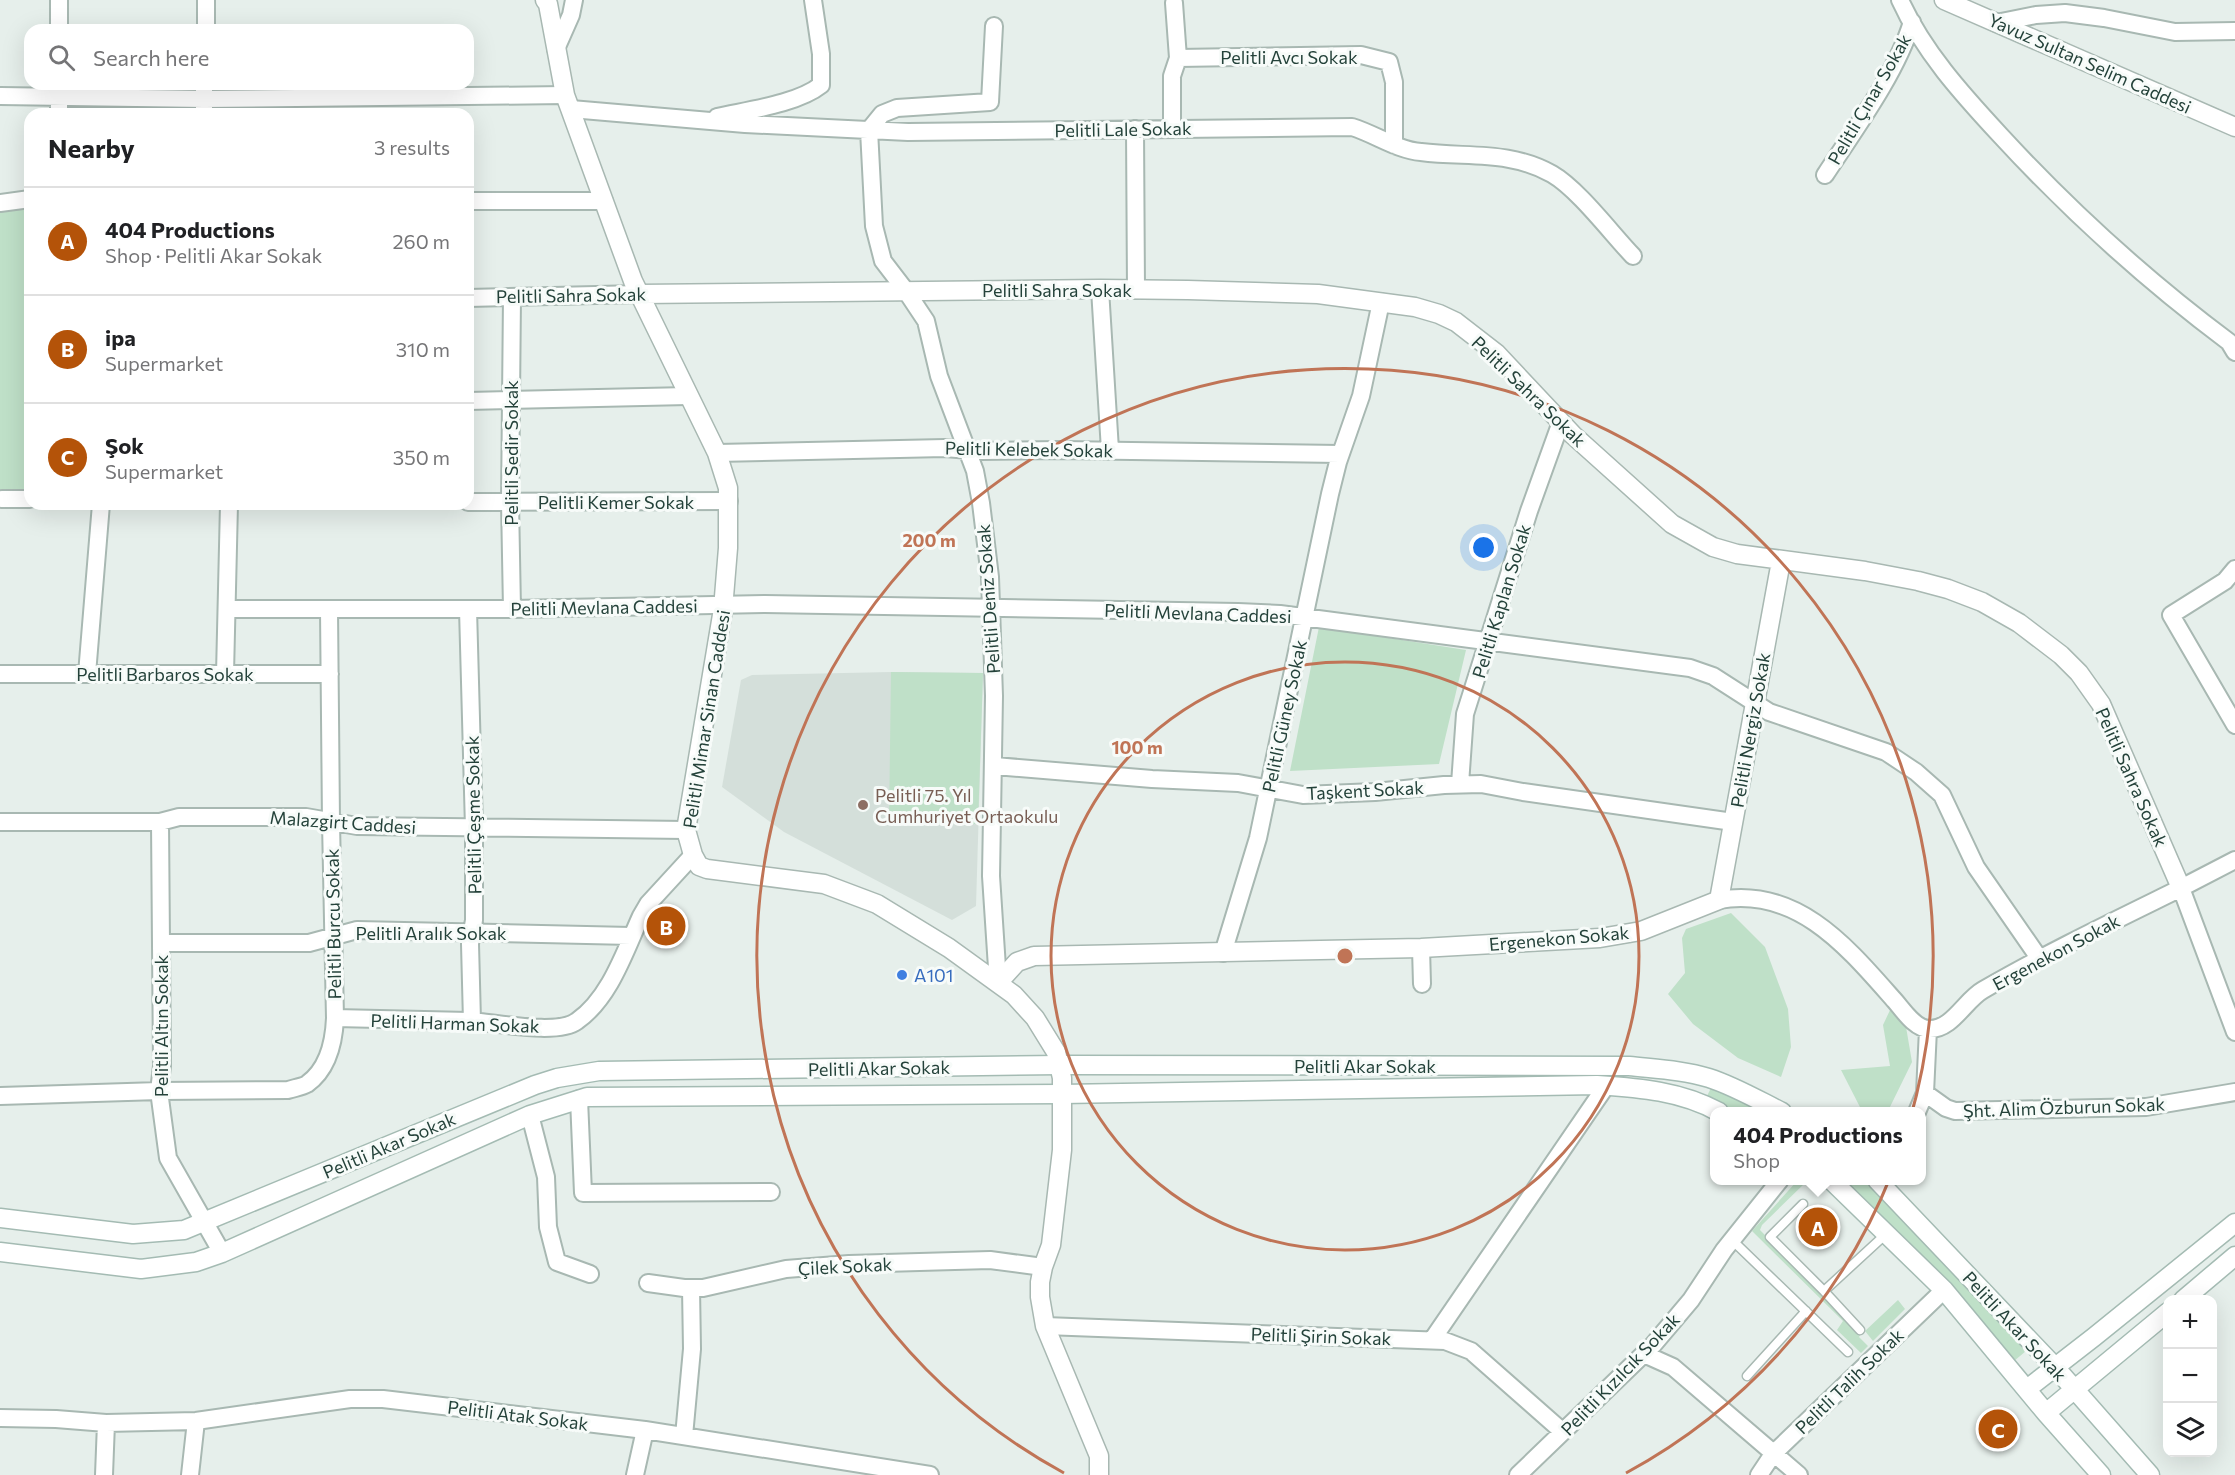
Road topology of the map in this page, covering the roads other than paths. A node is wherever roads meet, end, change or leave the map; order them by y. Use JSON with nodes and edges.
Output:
{"nodes":[{"id":1,"x":59,"y":0,"type":"edge"},
{"id":2,"x":206,"y":0,"type":"edge"},
{"id":3,"x":545,"y":0,"type":"edge"},
{"id":4,"x":574,"y":0,"type":"edge"},
{"id":5,"x":813,"y":0,"type":"edge"},
{"id":6,"x":1900,"y":0,"type":"edge"},
{"id":7,"x":1944,"y":0,"type":"edge"},
{"id":8,"x":1174,"y":3,"type":"dead end"},
{"id":9,"x":1972,"y":6,"type":"edge"},
{"id":10,"x":2082,"y":7,"type":"edge"},
{"id":11,"x":1912,"y":22,"type":"junction"},
{"id":12,"x":1996,"y":23,"type":"junction"},
{"id":13,"x":59,"y":24,"type":"edge"},
{"id":14,"x":206,"y":24,"type":"edge"},
{"id":15,"x":994,"y":26,"type":"dead end"},
{"id":16,"x":2235,"y":31,"type":"edge"},
{"id":17,"x":556,"y":49,"type":"junction"},
{"id":18,"x":1178,"y":58,"type":"junction"},
{"id":19,"x":0,"y":96,"type":"edge"},
{"id":20,"x":59,"y":98,"type":"edge"},
{"id":21,"x":204,"y":99,"type":"edge"},
{"id":22,"x":568,"y":102,"type":"junction"},
{"id":23,"x":705,"y":121,"type":"junction"},
{"id":24,"x":2235,"y":127,"type":"edge"},
{"id":25,"x":1135,"y":129,"type":"junction"},
{"id":26,"x":1172,"y":129,"type":"junction"},
{"id":27,"x":869,"y":130,"type":"junction"},
{"id":28,"x":1394,"y":145,"type":"junction"},
{"id":29,"x":1825,"y":175,"type":"dead end"},
{"id":30,"x":24,"y":200,"type":"edge"},
{"id":31,"x":474,"y":201,"type":"edge"},
{"id":32,"x":603,"y":201,"type":"junction"},
{"id":33,"x":0,"y":203,"type":"edge"},
{"id":34,"x":1633,"y":256,"type":"dead end"},
{"id":35,"x":1100,"y":289,"type":"junction"},
{"id":36,"x":1136,"y":290,"type":"junction"},
{"id":37,"x":906,"y":291,"type":"junction"},
{"id":38,"x":640,"y":294,"type":"junction"},
{"id":39,"x":512,"y":297,"type":"junction"},
{"id":40,"x":474,"y":298,"type":"edge"},
{"id":41,"x":1381,"y":302,"type":"junction"},
{"id":42,"x":2235,"y":352,"type":"edge"},
{"id":43,"x":688,"y":396,"type":"junction"},
{"id":44,"x":512,"y":400,"type":"junction"},
{"id":45,"x":474,"y":401,"type":"edge"},
{"id":46,"x":1561,"y":422,"type":"junction"},
{"id":47,"x":966,"y":449,"type":"junction"},
{"id":48,"x":1110,"y":450,"type":"junction"},
{"id":49,"x":717,"y":453,"type":"junction"},
{"id":50,"x":1340,"y":454,"type":"junction"},
{"id":51,"x":2,"y":499,"type":"dead end"},
{"id":52,"x":24,"y":500,"type":"edge"},
{"id":53,"x":729,"y":501,"type":"junction"},
{"id":54,"x":474,"y":502,"type":"edge"},
{"id":55,"x":510,"y":502,"type":"junction"},
{"id":56,"x":101,"y":510,"type":"edge"},
{"id":57,"x":229,"y":510,"type":"edge"},
{"id":58,"x":1781,"y":561,"type":"junction"},
{"id":59,"x":2235,"y":569,"type":"edge"},
{"id":60,"x":723,"y":605,"type":"junction"},
{"id":61,"x":991,"y":608,"type":"junction"},
{"id":62,"x":227,"y":609,"type":"junction"},
{"id":63,"x":468,"y":609,"type":"junction"},
{"id":64,"x":512,"y":609,"type":"junction"},
{"id":65,"x":329,"y":610,"type":"junction"},
{"id":66,"x":1305,"y":617,"type":"junction"},
{"id":67,"x":1488,"y":642,"type":"junction"},
{"id":68,"x":0,"y":674,"type":"edge"},
{"id":69,"x":87,"y":674,"type":"junction"},
{"id":70,"x":225,"y":674,"type":"junction"},
{"id":71,"x":330,"y":674,"type":"junction"},
{"id":72,"x":1755,"y":704,"type":"junction"},
{"id":73,"x":2235,"y":725,"type":"edge"},
{"id":74,"x":995,"y":766,"type":"junction"},
{"id":75,"x":1460,"y":784,"type":"junction"},
{"id":76,"x":1268,"y":789,"type":"junction"},
{"id":77,"x":0,"y":822,"type":"edge"},
{"id":78,"x":160,"y":822,"type":"junction"},
{"id":79,"x":331,"y":822,"type":"junction"},
{"id":80,"x":1734,"y":822,"type":"junction"},
{"id":81,"x":474,"y":828,"type":"junction"},
{"id":82,"x":686,"y":830,"type":"junction"},
{"id":83,"x":693,"y":855,"type":"junction"},
{"id":84,"x":2235,"y":860,"type":"edge"},
{"id":85,"x":2181,"y":888,"type":"junction"},
{"id":86,"x":1719,"y":900,"type":"junction"},
{"id":87,"x":472,"y":933,"type":"junction"},
{"id":88,"x":333,"y":935,"type":"junction"},
{"id":89,"x":631,"y":936,"type":"junction"},
{"id":90,"x":161,"y":943,"type":"junction"},
{"id":91,"x":1421,"y":948,"type":"junction"},
{"id":92,"x":1223,"y":953,"type":"junction"},
{"id":93,"x":2039,"y":957,"type":"junction"},
{"id":94,"x":998,"y":983,"type":"junction"},
{"id":95,"x":1422,"y":984,"type":"dead end"},
{"id":96,"x":335,"y":1018,"type":"junction"},
{"id":97,"x":472,"y":1021,"type":"junction"},
{"id":98,"x":1928,"y":1029,"type":"junction"},
{"id":99,"x":2235,"y":1032,"type":"edge"},
{"id":100,"x":1060,"y":1065,"type":"junction"},
{"id":101,"x":1606,"y":1086,"type":"junction"},
{"id":102,"x":159,"y":1091,"type":"junction"},
{"id":103,"x":2235,"y":1092,"type":"edge"},
{"id":104,"x":1925,"y":1093,"type":"junction"},
{"id":105,"x":1062,"y":1094,"type":"junction"},
{"id":106,"x":0,"y":1096,"type":"edge"},
{"id":107,"x":579,"y":1099,"type":"junction"},
{"id":108,"x":1772,"y":1107,"type":"edge"},
{"id":109,"x":1919,"y":1107,"type":"edge"},
{"id":110,"x":1710,"y":1108,"type":"edge"},
{"id":111,"x":530,"y":1115,"type":"junction"},
{"id":112,"x":1776,"y":1185,"type":"edge"},
{"id":113,"x":1836,"y":1185,"type":"edge"},
{"id":114,"x":1881,"y":1185,"type":"edge"},
{"id":115,"x":771,"y":1192,"type":"dead end"},
{"id":116,"x":1803,"y":1204,"type":"dead end"},
{"id":117,"x":0,"y":1218,"type":"edge"},
{"id":118,"x":204,"y":1222,"type":"junction"},
{"id":119,"x":2235,"y":1223,"type":"edge"},
{"id":120,"x":1886,"y":1234,"type":"junction"},
{"id":121,"x":1732,"y":1240,"type":"junction"},
{"id":122,"x":0,"y":1252,"type":"edge"},
{"id":123,"x":222,"y":1253,"type":"junction"},
{"id":124,"x":2235,"y":1256,"type":"edge"},
{"id":125,"x":1043,"y":1267,"type":"junction"},
{"id":126,"x":590,"y":1274,"type":"dead end"},
{"id":127,"x":648,"y":1283,"type":"dead end"},
{"id":128,"x":691,"y":1288,"type":"junction"},
{"id":129,"x":1944,"y":1290,"type":"junction"},
{"id":130,"x":1824,"y":1291,"type":"junction"},
{"id":131,"x":2188,"y":1295,"type":"edge"},
{"id":132,"x":1806,"y":1311,"type":"junction"},
{"id":133,"x":2163,"y":1316,"type":"edge"},
{"id":134,"x":1045,"y":1326,"type":"junction"},
{"id":135,"x":1860,"y":1330,"type":"dead end"},
{"id":136,"x":1432,"y":1340,"type":"junction"},
{"id":137,"x":1848,"y":1352,"type":"dead end"},
{"id":138,"x":1644,"y":1353,"type":"junction"},
{"id":139,"x":2054,"y":1366,"type":"junction"},
{"id":140,"x":1747,"y":1376,"type":"dead end"},
{"id":141,"x":2026,"y":1389,"type":"junction"},
{"id":142,"x":2074,"y":1390,"type":"junction"},
{"id":143,"x":2046,"y":1413,"type":"junction"},
{"id":144,"x":0,"y":1419,"type":"edge"},
{"id":145,"x":196,"y":1421,"type":"junction"},
{"id":146,"x":105,"y":1423,"type":"junction"},
{"id":147,"x":645,"y":1430,"type":"junction"},
{"id":148,"x":1563,"y":1432,"type":"junction"},
{"id":149,"x":684,"y":1436,"type":"junction"},
{"id":150,"x":1773,"y":1454,"type":"junction"},
{"id":151,"x":104,"y":1475,"type":"edge"},
{"id":152,"x":190,"y":1475,"type":"edge"},
{"id":153,"x":635,"y":1475,"type":"edge"},
{"id":154,"x":930,"y":1475,"type":"edge"},
{"id":155,"x":1099,"y":1475,"type":"edge"},
{"id":156,"x":1518,"y":1475,"type":"edge"},
{"id":157,"x":1759,"y":1475,"type":"edge"},
{"id":158,"x":1799,"y":1475,"type":"edge"},
{"id":159,"x":2101,"y":1475,"type":"edge"},
{"id":160,"x":2150,"y":1475,"type":"edge"}],
"edges":[{"from":1,"to":13,"type":"street"},
{"from":2,"to":14,"type":"street"},
{"from":3,"to":17,"type":"street","name":"Pelitli Mimar Sinan Caddesi"},
{"from":4,"to":17,"type":"street"},
{"from":5,"to":23,"type":"street"},
{"from":6,"to":11,"type":"street"},
{"from":7,"to":9,"type":"street","name":"Yavuz Sultan Selim Caddesi"},
{"from":8,"to":18,"type":"street"},
{"from":9,"to":12,"type":"street","name":"Yavuz Sultan Selim Caddesi"},
{"from":10,"to":12,"type":"street"},
{"from":10,"to":16,"type":"street"},
{"from":11,"to":29,"type":"street","name":"Pelitli Çınar Sokak"},
{"from":11,"to":42,"type":"street"},
{"from":12,"to":24,"type":"street","name":"Yavuz Sultan Selim Caddesi"},
{"from":15,"to":27,"type":"street"},
{"from":17,"to":22,"type":"street","name":"Pelitli Mimar Sinan Caddesi"},
{"from":18,"to":26,"type":"street"},
{"from":18,"to":28,"type":"street","name":"Pelitli Avcı Sokak"},
{"from":19,"to":20,"type":"street","name":"Pelitli Lale Sokak"},
{"from":20,"to":21,"type":"street","name":"Pelitli Lale Sokak"},
{"from":21,"to":22,"type":"street","name":"Pelitli Lale Sokak"},
{"from":22,"to":23,"type":"street","name":"Pelitli Lale Sokak"},
{"from":22,"to":32,"type":"street","name":"Pelitli Mimar Sinan Caddesi"},
{"from":23,"to":27,"type":"street","name":"Pelitli Lale Sokak"},
{"from":25,"to":26,"type":"street","name":"Pelitli Lale Sokak"},
{"from":25,"to":27,"type":"street","name":"Pelitli Lale Sokak"},
{"from":25,"to":36,"type":"street"},
{"from":26,"to":28,"type":"street","name":"Pelitli Lale Sokak"},
{"from":27,"to":37,"type":"street","name":"Pelitli Deniz Sokak"},
{"from":28,"to":34,"type":"street","name":"Pelitli Lale Sokak"},
{"from":30,"to":33,"type":"street"},
{"from":31,"to":32,"type":"street"},
{"from":32,"to":38,"type":"street","name":"Pelitli Mimar Sinan Caddesi"},
{"from":35,"to":36,"type":"street","name":"Pelitli Sahra Sokak"},
{"from":35,"to":37,"type":"street","name":"Pelitli Sahra Sokak"},
{"from":35,"to":48,"type":"street"},
{"from":36,"to":41,"type":"street","name":"Pelitli Sahra Sokak"},
{"from":37,"to":38,"type":"street","name":"Pelitli Sahra Sokak"},
{"from":37,"to":47,"type":"street","name":"Pelitli Deniz Sokak"},
{"from":38,"to":39,"type":"street","name":"Pelitli Sahra Sokak"},
{"from":38,"to":43,"type":"street","name":"Pelitli Mimar Sinan Caddesi"},
{"from":39,"to":40,"type":"street","name":"Pelitli Sahra Sokak"},
{"from":39,"to":44,"type":"street","name":"Pelitli Sedir Sokak"},
{"from":41,"to":46,"type":"street","name":"Pelitli Sahra Sokak"},
{"from":41,"to":50,"type":"street","name":"Pelitli Güney Sokak"},
{"from":43,"to":44,"type":"street"},
{"from":43,"to":49,"type":"street","name":"Pelitli Mimar Sinan Caddesi"},
{"from":44,"to":45,"type":"street"},
{"from":44,"to":55,"type":"street","name":"Pelitli Sedir Sokak"},
{"from":46,"to":58,"type":"street","name":"Pelitli Sahra Sokak"},
{"from":46,"to":67,"type":"street","name":"Pelitli Kaplan Sokak"},
{"from":47,"to":48,"type":"street","name":"Pelitli Kelebek Sokak"},
{"from":47,"to":49,"type":"street","name":"Pelitli Kelebek Sokak"},
{"from":47,"to":61,"type":"street","name":"Pelitli Deniz Sokak"},
{"from":48,"to":50,"type":"street","name":"Pelitli Kelebek Sokak"},
{"from":49,"to":53,"type":"street","name":"Pelitli Mimar Sinan Caddesi"},
{"from":50,"to":66,"type":"street","name":"Pelitli Güney Sokak"},
{"from":51,"to":52,"type":"street"},
{"from":53,"to":55,"type":"street","name":"Pelitli Kemer Sokak"},
{"from":53,"to":60,"type":"street","name":"Pelitli Mimar Sinan Caddesi"},
{"from":54,"to":55,"type":"street","name":"Pelitli Kemer Sokak"},
{"from":55,"to":64,"type":"street","name":"Pelitli Sedir Sokak"},
{"from":56,"to":69,"type":"street"},
{"from":57,"to":62,"type":"street"},
{"from":58,"to":72,"type":"street","name":"Pelitli Nergiz Sokak"},
{"from":58,"to":85,"type":"street","name":"Pelitli Sahra Sokak"},
{"from":59,"to":73,"type":"street"},
{"from":60,"to":61,"type":"street","name":"Pelitli Mevlana Caddesi"},
{"from":60,"to":64,"type":"street","name":"Pelitli Mevlana Caddesi"},
{"from":60,"to":82,"type":"street","name":"Pelitli Mimar Sinan Caddesi"},
{"from":61,"to":66,"type":"street","name":"Pelitli Mevlana Caddesi"},
{"from":61,"to":74,"type":"street","name":"Pelitli Deniz Sokak"},
{"from":62,"to":65,"type":"street","name":"Pelitli Mevlana Caddesi"},
{"from":62,"to":70,"type":"street"},
{"from":63,"to":64,"type":"street","name":"Pelitli Mevlana Caddesi"},
{"from":63,"to":65,"type":"street","name":"Pelitli Mevlana Caddesi"},
{"from":63,"to":81,"type":"street","name":"Pelitli Çeşme Sokak"},
{"from":65,"to":71,"type":"street","name":"Pelitli Burcu Sokak"},
{"from":66,"to":67,"type":"street","name":"Pelitli Mevlana Caddesi"},
{"from":66,"to":76,"type":"street","name":"Pelitli Güney Sokak"},
{"from":67,"to":72,"type":"street","name":"Pelitli Mevlana Caddesi"},
{"from":67,"to":75,"type":"street","name":"Pelitli Kaplan Sokak"},
{"from":68,"to":69,"type":"street","name":"Pelitli Barbaros Sokak"},
{"from":69,"to":70,"type":"street","name":"Pelitli Barbaros Sokak"},
{"from":70,"to":71,"type":"street","name":"Pelitli Barbaros Sokak"},
{"from":71,"to":79,"type":"street","name":"Pelitli Burcu Sokak"},
{"from":72,"to":80,"type":"street","name":"Pelitli Nergiz Sokak"},
{"from":72,"to":93,"type":"street","name":"Pelitli Mevlana Caddesi"},
{"from":74,"to":76,"type":"street","name":"Taşkent Sokak"},
{"from":74,"to":94,"type":"street","name":"Pelitli Deniz Sokak"},
{"from":75,"to":76,"type":"street","name":"Taşkent Sokak"},
{"from":75,"to":80,"type":"street","name":"Taşkent Sokak"},
{"from":76,"to":92,"type":"street","name":"Pelitli Güney Sokak"},
{"from":77,"to":78,"type":"street","name":"Malazgirt Caddesi"},
{"from":78,"to":79,"type":"street","name":"Malazgirt Caddesi"},
{"from":78,"to":90,"type":"street","name":"Pelitli Altın Sokak"},
{"from":79,"to":81,"type":"street","name":"Malazgirt Caddesi"},
{"from":79,"to":88,"type":"street","name":"Pelitli Burcu Sokak"},
{"from":80,"to":86,"type":"street","name":"Pelitli Nergiz Sokak"},
{"from":81,"to":82,"type":"street","name":"Malazgirt Caddesi"},
{"from":81,"to":87,"type":"street","name":"Pelitli Çeşme Sokak"},
{"from":82,"to":83,"type":"street","name":"Pelitli Mimar Sinan Caddesi"},
{"from":83,"to":89,"type":"street"},
{"from":83,"to":94,"type":"street","name":"Pelitli Mimar Sinan Caddesi"},
{"from":84,"to":85,"type":"street","name":"Ergenekon Sokak"},
{"from":85,"to":93,"type":"street","name":"Ergenekon Sokak"},
{"from":85,"to":99,"type":"street"},
{"from":86,"to":91,"type":"street","name":"Ergenekon Sokak"},
{"from":86,"to":98,"type":"street","name":"Ergenekon Sokak"},
{"from":87,"to":88,"type":"street","name":"Pelitli Aralık Sokak"},
{"from":87,"to":89,"type":"street","name":"Pelitli Aralık Sokak"},
{"from":87,"to":97,"type":"street","name":"Pelitli Çeşme Sokak"},
{"from":88,"to":90,"type":"street","name":"Pelitli Aralık Sokak"},
{"from":88,"to":96,"type":"street","name":"Pelitli Burcu Sokak"},
{"from":89,"to":97,"type":"street","name":"Pelitli Harman Sokak"},
{"from":90,"to":102,"type":"street","name":"Pelitli Altın Sokak"},
{"from":91,"to":92,"type":"street","name":"Ergenekon Sokak"},
{"from":91,"to":95,"type":"street"},
{"from":92,"to":94,"type":"street","name":"Ergenekon Sokak"},
{"from":93,"to":98,"type":"street","name":"Ergenekon Sokak"},
{"from":94,"to":100,"type":"street","name":"Pelitli Mimar Sinan Caddesi"},
{"from":96,"to":97,"type":"street","name":"Pelitli Harman Sokak"},
{"from":96,"to":102,"type":"street","name":"Pelitli Burcu Sokak"},
{"from":98,"to":104,"type":"street"},
{"from":100,"to":105,"type":"street","name":"Pelitli Mimar Sinan Caddesi"},
{"from":100,"to":108,"type":"street","name":"Pelitli Akar Sokak"},
{"from":100,"to":118,"type":"street","name":"Pelitli Akar Sokak"},
{"from":101,"to":105,"type":"street","name":"Pelitli Akar Sokak"},
{"from":101,"to":110,"type":"street","name":"Pelitli Akar Sokak"},
{"from":101,"to":136,"type":"street"},
{"from":102,"to":106,"type":"street"},
{"from":102,"to":118,"type":"street","name":"Pelitli Altın Sokak"},
{"from":103,"to":104,"type":"street","name":"Şht. Alim Özburun Sokak"},
{"from":104,"to":109,"type":"street"},
{"from":105,"to":107,"type":"street","name":"Pelitli Akar Sokak"},
{"from":105,"to":125,"type":"street","name":"Pelitli Mimar Sinan Caddesi"},
{"from":107,"to":111,"type":"street","name":"Pelitli Akar Sokak"},
{"from":107,"to":115,"type":"street"},
{"from":111,"to":123,"type":"street","name":"Pelitli Akar Sokak"},
{"from":111,"to":126,"type":"street"},
{"from":112,"to":121,"type":"street","name":"Pelitli Kızılcık Sokak"},
{"from":113,"to":120,"type":"street","name":"Pelitli Akar Sokak"},
{"from":114,"to":139,"type":"street","name":"Pelitli Akar Sokak"},
{"from":116,"to":130,"type":"lane"},
{"from":117,"to":118,"type":"street","name":"Pelitli Akar Sokak"},
{"from":118,"to":123,"type":"street","name":"Pelitli Altın Sokak"},
{"from":119,"to":139,"type":"street"},
{"from":120,"to":129,"type":"street","name":"Pelitli Akar Sokak"},
{"from":120,"to":130,"type":"lane"},
{"from":121,"to":132,"type":"lane"},
{"from":121,"to":138,"type":"street","name":"Pelitli Kızılcık Sokak"},
{"from":122,"to":123,"type":"street","name":"Pelitli Akar Sokak"},
{"from":124,"to":131,"type":"street"},
{"from":125,"to":128,"type":"street","name":"Çilek Sokak"},
{"from":125,"to":134,"type":"street","name":"Pelitli Mimar Sinan Caddesi"},
{"from":127,"to":128,"type":"street","name":"Çilek Sokak"},
{"from":128,"to":149,"type":"street"},
{"from":129,"to":141,"type":"street","name":"Pelitli Akar Sokak"},
{"from":129,"to":150,"type":"street","name":"Pelitli Talih Sokak"},
{"from":130,"to":135,"type":"lane"},
{"from":132,"to":137,"type":"lane"},
{"from":132,"to":140,"type":"lane"},
{"from":133,"to":142,"type":"street"},
{"from":134,"to":136,"type":"street","name":"Pelitli Şirin Sokak"},
{"from":134,"to":155,"type":"street","name":"Pelitli Mimar Sinan Caddesi"},
{"from":136,"to":148,"type":"street","name":"Pelitli Şirin Sokak"},
{"from":138,"to":148,"type":"street","name":"Pelitli Kızılcık Sokak"},
{"from":138,"to":150,"type":"street"},
{"from":139,"to":141,"type":"street"},
{"from":139,"to":142,"type":"street","name":"Pelitli Akar Sokak"},
{"from":141,"to":143,"type":"street","name":"Pelitli Akar Sokak"},
{"from":142,"to":143,"type":"street"},
{"from":142,"to":160,"type":"street","name":"Pelitli Akar Sokak"},
{"from":143,"to":159,"type":"street","name":"Pelitli Akar Sokak"},
{"from":144,"to":146,"type":"street","name":"Pelitli Atak Sokak"},
{"from":145,"to":146,"type":"street","name":"Pelitli Atak Sokak"},
{"from":145,"to":147,"type":"street","name":"Pelitli Atak Sokak"},
{"from":145,"to":152,"type":"street"},
{"from":146,"to":151,"type":"street"},
{"from":147,"to":149,"type":"street","name":"Pelitli Atak Sokak"},
{"from":147,"to":153,"type":"street"},
{"from":148,"to":156,"type":"street","name":"Pelitli Kızılcık Sokak"},
{"from":149,"to":154,"type":"street","name":"Pelitli Atak Sokak"},
{"from":150,"to":157,"type":"street","name":"Pelitli Talih Sokak"},
{"from":150,"to":158,"type":"street"}]}
